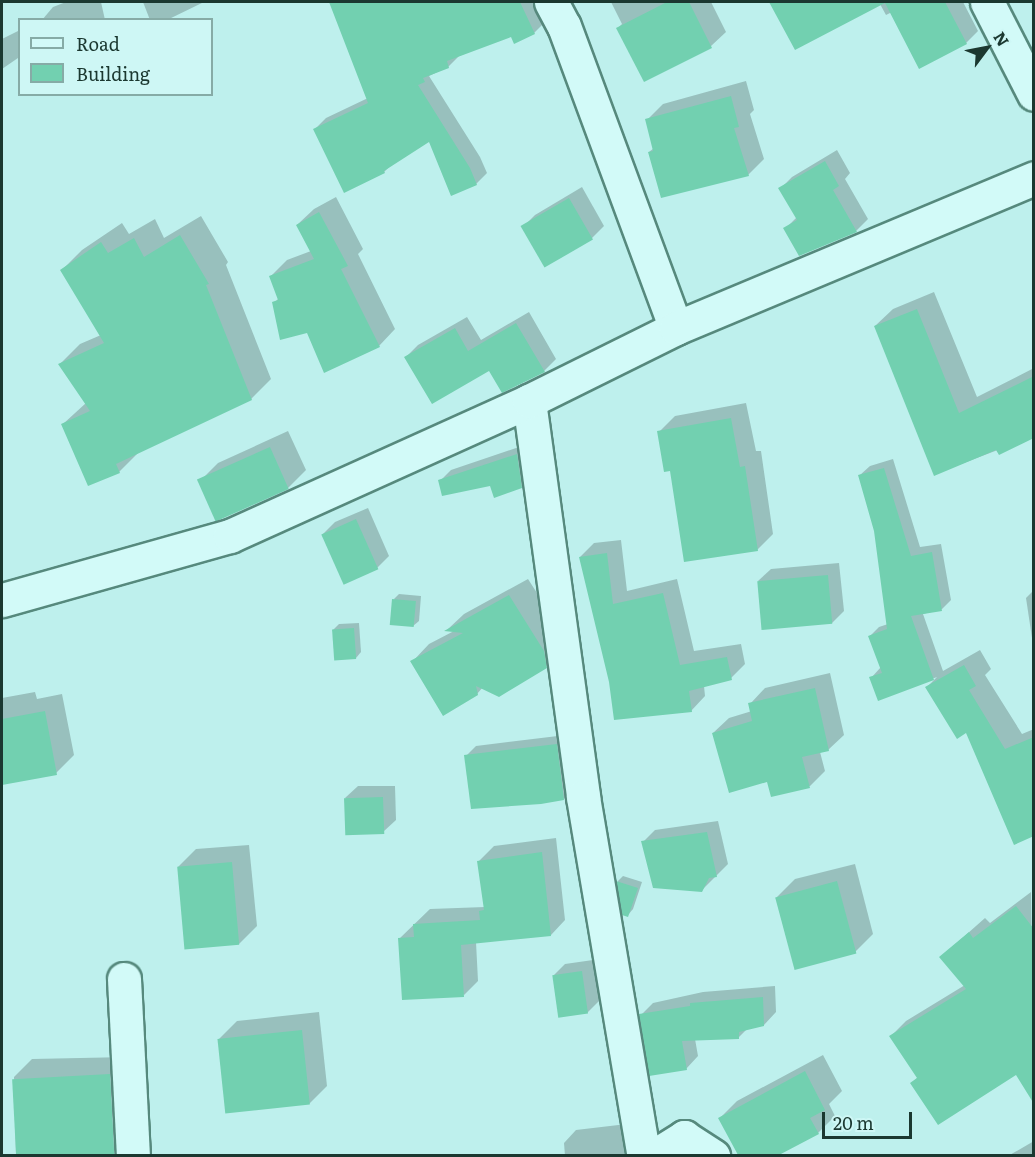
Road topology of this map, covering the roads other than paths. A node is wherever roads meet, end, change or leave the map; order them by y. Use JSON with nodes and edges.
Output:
{"nodes":[{"id":1,"x":551,"y":2,"type":"edge"},
{"id":2,"x":987,"y":2,"type":"edge"},
{"id":3,"x":1034,"y":94,"type":"edge"},
{"id":4,"x":1034,"y":178,"type":"edge"},
{"id":5,"x":676,"y":328,"type":"junction"},
{"id":6,"x":529,"y":401,"type":"junction"},
{"id":7,"x":2,"y":600,"type":"edge"},
{"id":8,"x":124,"y":979,"type":"dead end"},
{"id":9,"x":134,"y":1155,"type":"edge"},
{"id":10,"x":644,"y":1155,"type":"edge"},
{"id":11,"x":654,"y":1155,"type":"edge"},
{"id":12,"x":713,"y":1155,"type":"edge"}],
"edges":[{"from":1,"to":5,"type":"street"},
{"from":2,"to":3,"type":"street"},
{"from":4,"to":5,"type":"street"},
{"from":5,"to":6,"type":"street"},
{"from":6,"to":7,"type":"street"},
{"from":6,"to":10,"type":"street"},
{"from":8,"to":9,"type":"street"},
{"from":11,"to":12,"type":"street"}]}
